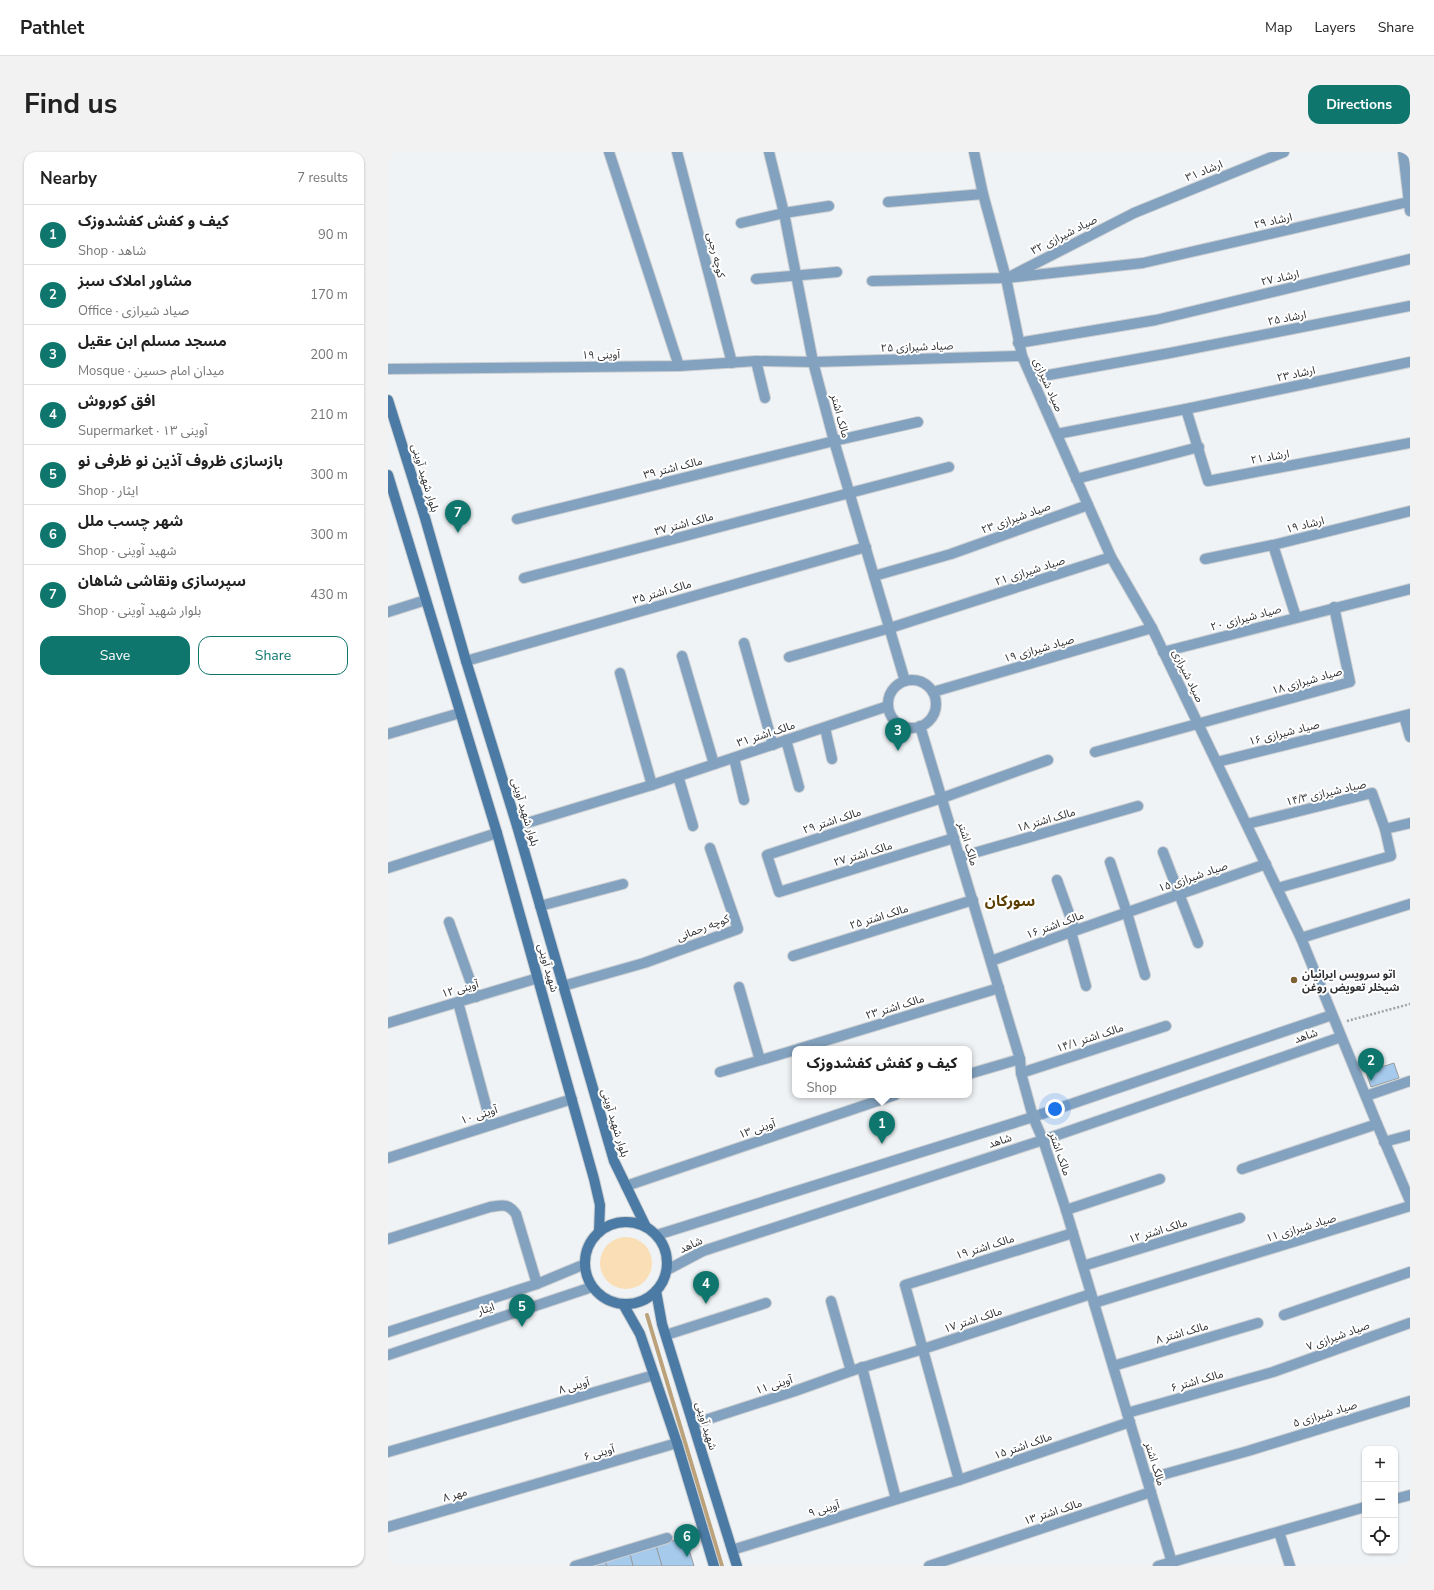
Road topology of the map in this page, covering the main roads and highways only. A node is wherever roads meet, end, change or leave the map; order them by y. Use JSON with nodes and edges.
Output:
{"nodes":[{"id":1,"x":388,"y":400,"type":"edge"},
{"id":2,"x":388,"y":475,"type":"edge"},
{"id":3,"x":646,"y":1227,"type":"junction"},
{"id":4,"x":599,"y":1232,"type":"junction"},
{"id":5,"x":656,"y":1292,"type":"junction"},
{"id":6,"x":623,"y":1304,"type":"junction"},
{"id":7,"x":714,"y":1566,"type":"edge"},
{"id":8,"x":737,"y":1566,"type":"edge"}],
"edges":[{"from":1,"to":3,"type":"main road","name":"بلوار شهید آوینی"},
{"from":2,"to":4,"type":"main road","name":"شهید آوینی"},
{"from":3,"to":4,"type":"main road"},
{"from":3,"to":5,"type":"main road"},
{"from":4,"to":6,"type":"main road"},
{"from":5,"to":6,"type":"main road"},
{"from":5,"to":8,"type":"main road","name":"شهید آوینی"},
{"from":6,"to":7,"type":"main road"}]}
